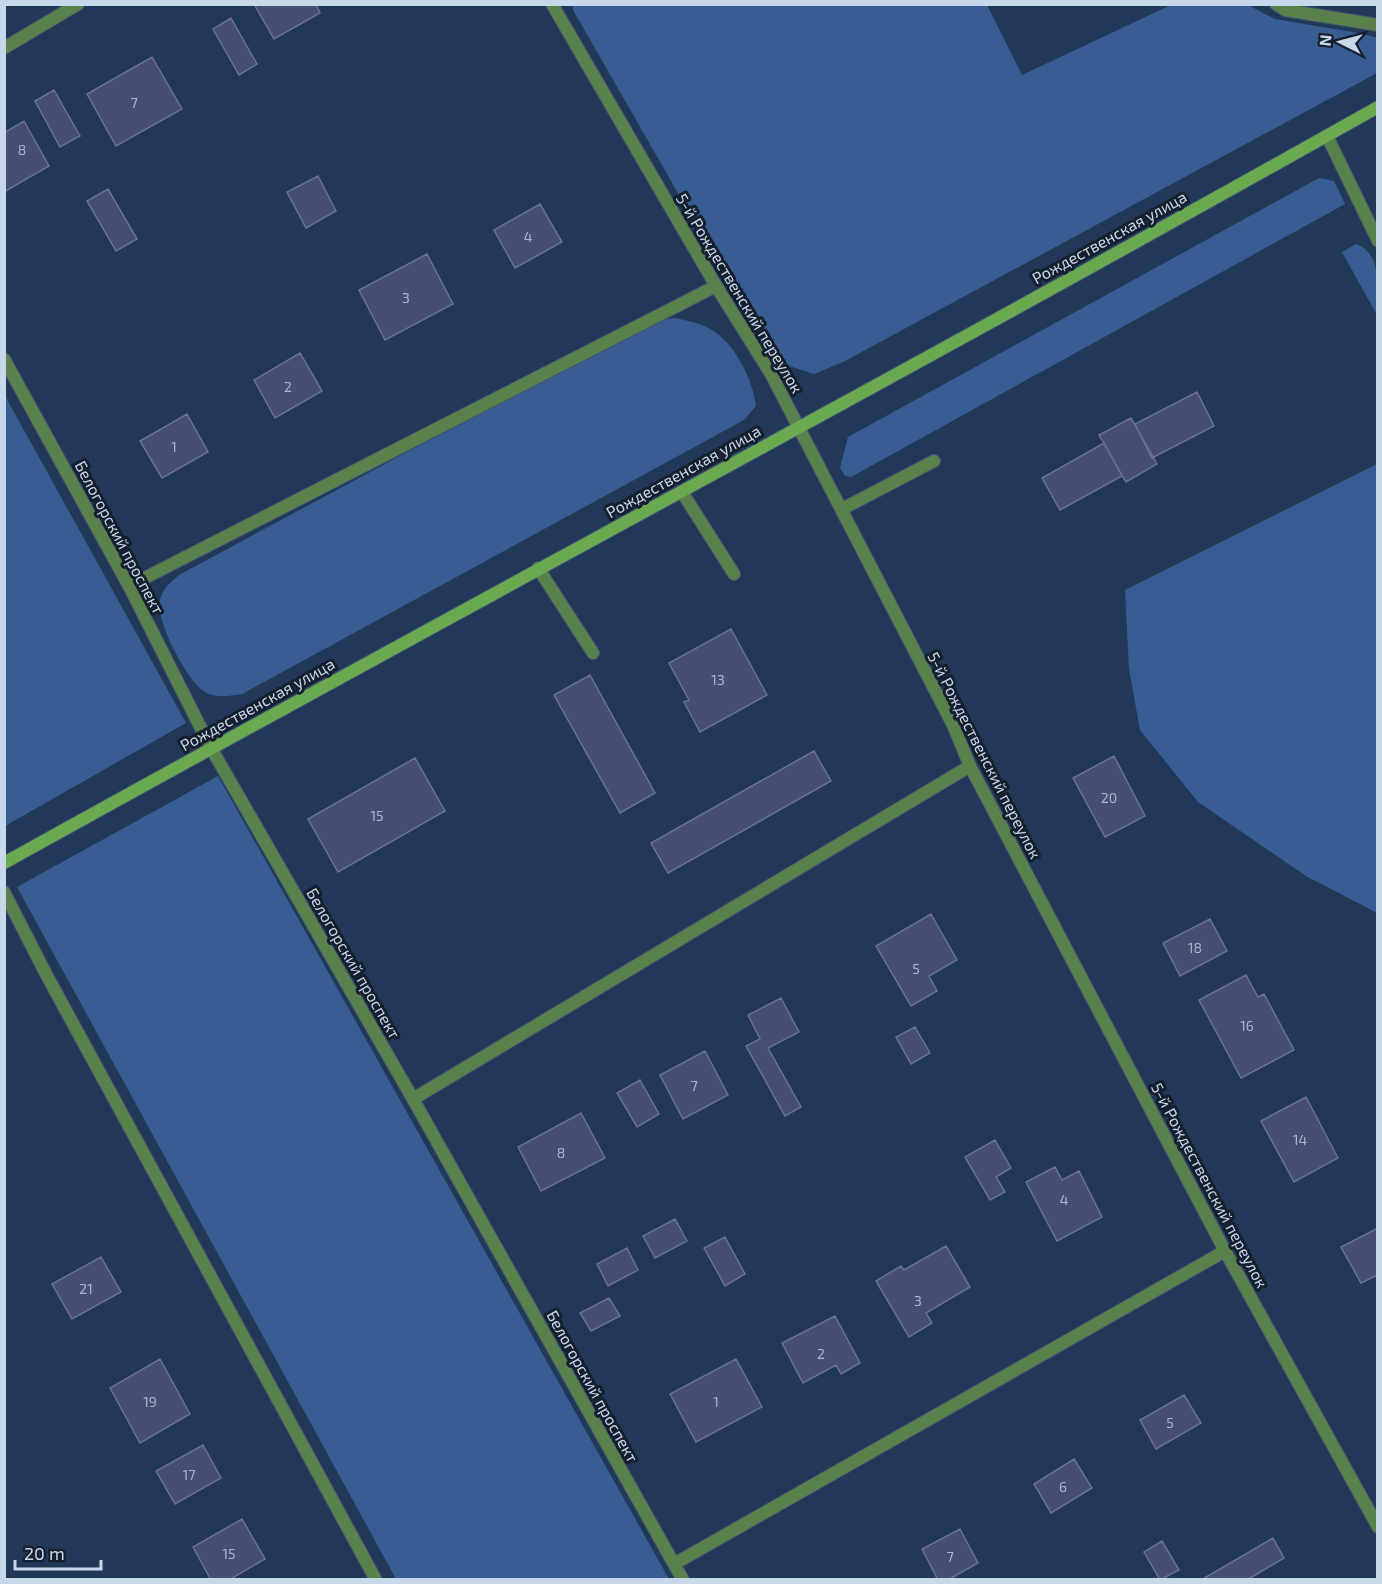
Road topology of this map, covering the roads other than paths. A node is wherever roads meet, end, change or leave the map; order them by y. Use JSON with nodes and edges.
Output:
{"nodes":[{"id":1,"x":78,"y":4,"type":"edge"},
{"id":2,"x":552,"y":4,"type":"edge"},
{"id":3,"x":1276,"y":4,"type":"edge"},
{"id":4,"x":1377,"y":25,"type":"edge"},
{"id":5,"x":4,"y":48,"type":"edge"},
{"id":6,"x":1377,"y":107,"type":"edge"},
{"id":7,"x":1327,"y":136,"type":"junction"},
{"id":8,"x":1377,"y":241,"type":"edge"},
{"id":9,"x":716,"y":286,"type":"junction"},
{"id":10,"x":4,"y":358,"type":"edge"},
{"id":11,"x":798,"y":426,"type":"junction"},
{"id":12,"x":934,"y":461,"type":"dead end"},
{"id":13,"x":682,"y":492,"type":"junction"},
{"id":14,"x":842,"y":509,"type":"junction"},
{"id":15,"x":538,"y":568,"type":"junction"},
{"id":16,"x":734,"y":574,"type":"dead end"},
{"id":17,"x":129,"y":586,"type":"junction"},
{"id":18,"x":593,"y":653,"type":"dead end"},
{"id":19,"x":211,"y":748,"type":"junction"},
{"id":20,"x":970,"y":766,"type":"junction"},
{"id":21,"x":4,"y":862,"type":"edge"},
{"id":22,"x":4,"y":892,"type":"edge"},
{"id":23,"x":413,"y":1099,"type":"junction"},
{"id":24,"x":1225,"y":1251,"type":"junction"},
{"id":25,"x":1377,"y":1527,"type":"edge"},
{"id":26,"x":674,"y":1564,"type":"junction"},
{"id":27,"x":376,"y":1580,"type":"edge"},
{"id":28,"x":682,"y":1580,"type":"edge"}],
"edges":[{"from":1,"to":5,"type":"street"},
{"from":2,"to":9,"type":"street","name":"5-й Рождественский переулок"},
{"from":3,"to":4,"type":"street"},
{"from":6,"to":7,"type":"main road","name":"Рождественская улица"},
{"from":7,"to":8,"type":"street"},
{"from":7,"to":11,"type":"main road","name":"Рождественская улица"},
{"from":9,"to":11,"type":"street","name":"5-й Рождественский переулок"},
{"from":9,"to":17,"type":"street"},
{"from":10,"to":17,"type":"street","name":"Белогорский проспект"},
{"from":11,"to":13,"type":"main road","name":"Рождественская улица"},
{"from":11,"to":14,"type":"street","name":"5-й Рождественский переулок"},
{"from":12,"to":14,"type":"street"},
{"from":13,"to":15,"type":"main road","name":"Рождественская улица"},
{"from":13,"to":16,"type":"street"},
{"from":14,"to":20,"type":"street","name":"5-й Рождественский переулок"},
{"from":15,"to":18,"type":"street"},
{"from":15,"to":19,"type":"main road","name":"Рождественская улица"},
{"from":17,"to":19,"type":"street","name":"Белогорский проспект"},
{"from":19,"to":21,"type":"main road","name":"Рождественская улица"},
{"from":19,"to":23,"type":"street","name":"Белогорский проспект"},
{"from":20,"to":23,"type":"street"},
{"from":20,"to":24,"type":"street","name":"5-й Рождественский переулок"},
{"from":22,"to":27,"type":"street"},
{"from":23,"to":26,"type":"street","name":"Белогорский проспект"},
{"from":24,"to":25,"type":"street","name":"5-й Рождественский переулок"},
{"from":24,"to":26,"type":"street"},
{"from":26,"to":28,"type":"street","name":"Белогорский проспект"}]}
